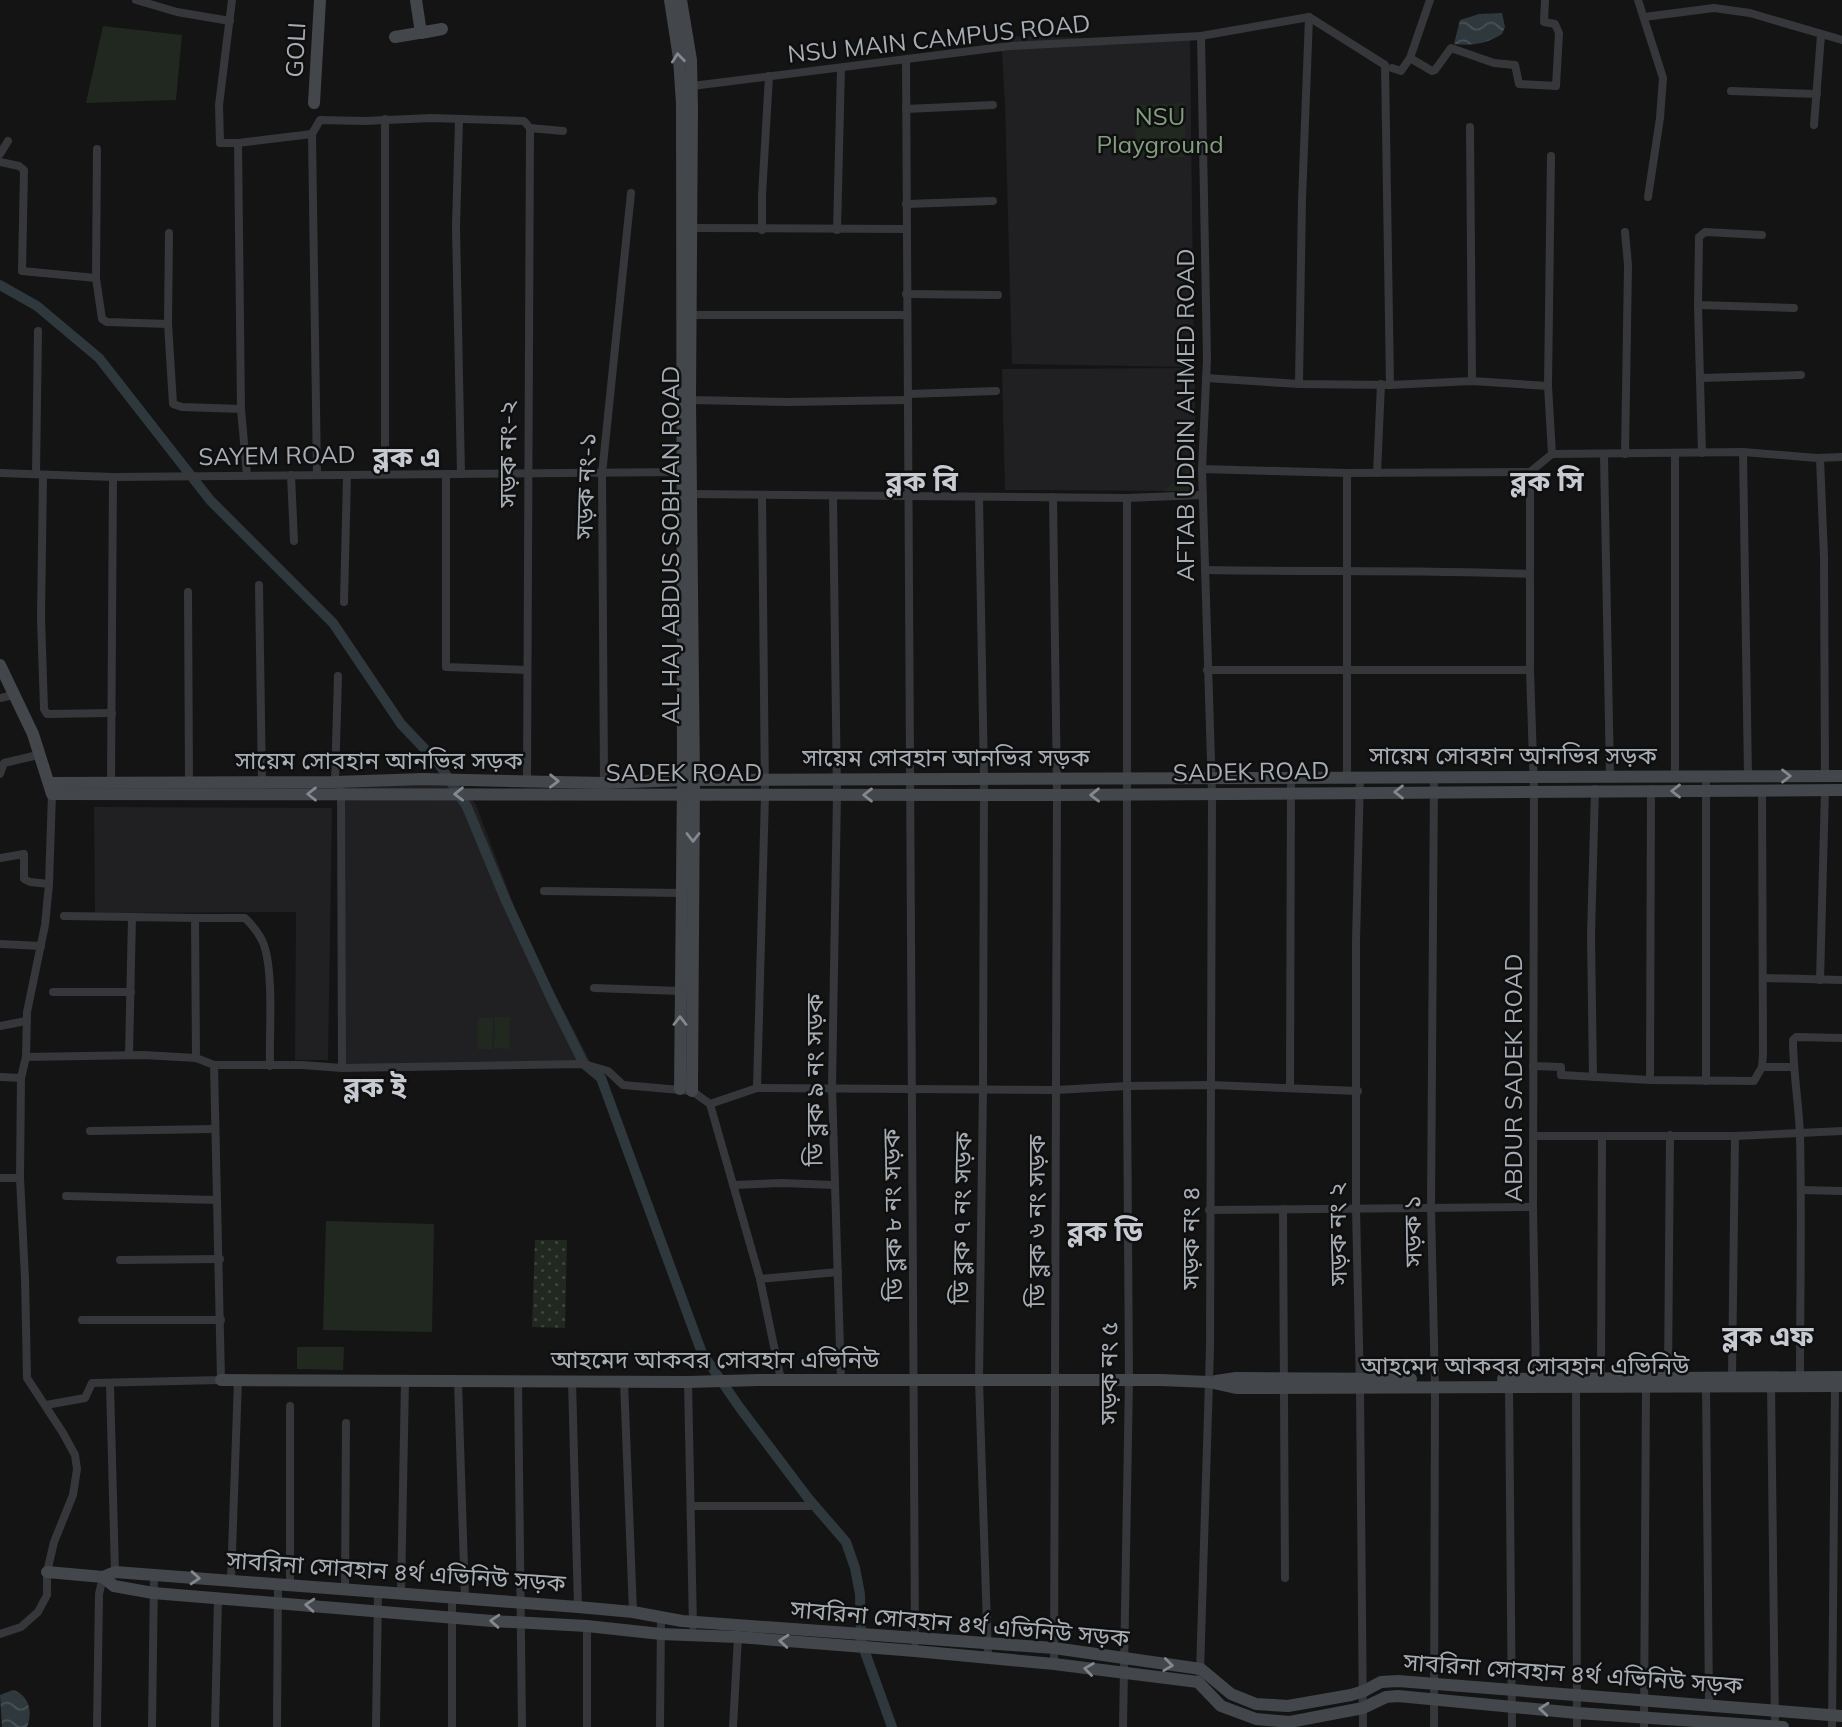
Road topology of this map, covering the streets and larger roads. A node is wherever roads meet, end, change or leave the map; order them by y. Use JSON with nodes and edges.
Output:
{"nodes":[{"id":1,"x":136,"y":0,"type":"edge"},
{"id":2,"x":232,"y":0,"type":"edge"},
{"id":3,"x":320,"y":0,"type":"edge"},
{"id":4,"x":416,"y":0,"type":"edge"},
{"id":5,"x":670,"y":0,"type":"edge"},
{"id":6,"x":681,"y":0,"type":"edge"},
{"id":7,"x":1430,"y":0,"type":"edge"},
{"id":8,"x":1545,"y":0,"type":"edge"},
{"id":9,"x":1638,"y":0,"type":"edge"},
{"id":10,"x":1644,"y":17,"type":"junction"},
{"id":11,"x":1309,"y":18,"type":"junction"},
{"id":12,"x":230,"y":21,"type":"junction"},
{"id":13,"x":442,"y":29,"type":"dead end"},
{"id":14,"x":421,"y":33,"type":"junction"},
{"id":15,"x":1821,"y":35,"type":"junction"},
{"id":16,"x":1201,"y":36,"type":"junction"},
{"id":17,"x":395,"y":37,"type":"dead end"},
{"id":18,"x":1842,"y":40,"type":"edge"},
{"id":19,"x":1410,"y":58,"type":"junction"},
{"id":20,"x":906,"y":60,"type":"junction"},
{"id":21,"x":1389,"y":67,"type":"junction"},
{"id":22,"x":841,"y":68,"type":"junction"},
{"id":23,"x":769,"y":76,"type":"junction"},
{"id":24,"x":692,"y":86,"type":"junction"},
{"id":25,"x":1731,"y":91,"type":"dead end"},
{"id":26,"x":1817,"y":94,"type":"junction"},
{"id":27,"x":314,"y":103,"type":"dead end"},
{"id":28,"x":993,"y":105,"type":"dead end"},
{"id":29,"x":906,"y":109,"type":"junction"},
{"id":30,"x":385,"y":119,"type":"junction"},
{"id":31,"x":459,"y":119,"type":"junction"},
{"id":32,"x":1814,"y":125,"type":"dead end"},
{"id":33,"x":1470,"y":127,"type":"dead end"},
{"id":34,"x":530,"y":128,"type":"junction"},
{"id":35,"x":563,"y":131,"type":"dead end"},
{"id":36,"x":312,"y":134,"type":"junction"},
{"id":37,"x":8,"y":141,"type":"dead end"},
{"id":38,"x":238,"y":143,"type":"junction"},
{"id":39,"x":97,"y":149,"type":"dead end"},
{"id":40,"x":0,"y":154,"type":"edge"},
{"id":41,"x":1551,"y":156,"type":"dead end"},
{"id":42,"x":0,"y":162,"type":"edge"},
{"id":43,"x":631,"y":193,"type":"dead end"},
{"id":44,"x":1648,"y":197,"type":"dead end"},
{"id":45,"x":993,"y":201,"type":"dead end"},
{"id":46,"x":906,"y":204,"type":"junction"},
{"id":47,"x":691,"y":228,"type":"junction"},
{"id":48,"x":906,"y":229,"type":"junction"},
{"id":49,"x":762,"y":230,"type":"junction"},
{"id":50,"x":838,"y":230,"type":"junction"},
{"id":51,"x":1625,"y":232,"type":"dead end"},
{"id":52,"x":169,"y":233,"type":"dead end"},
{"id":53,"x":1762,"y":234,"type":"dead end"},
{"id":54,"x":96,"y":278,"type":"junction"},
{"id":55,"x":906,"y":294,"type":"junction"},
{"id":56,"x":998,"y":295,"type":"dead end"},
{"id":57,"x":1794,"y":307,"type":"dead end"},
{"id":58,"x":1698,"y":308,"type":"junction"},
{"id":59,"x":692,"y":314,"type":"junction"},
{"id":60,"x":906,"y":315,"type":"junction"},
{"id":61,"x":168,"y":324,"type":"junction"},
{"id":62,"x":38,"y":331,"type":"dead end"},
{"id":63,"x":1801,"y":374,"type":"dead end"},
{"id":64,"x":1206,"y":378,"type":"junction"},
{"id":65,"x":1700,"y":378,"type":"junction"},
{"id":66,"x":1472,"y":381,"type":"junction"},
{"id":67,"x":1299,"y":384,"type":"junction"},
{"id":68,"x":1381,"y":384,"type":"junction"},
{"id":69,"x":1390,"y":384,"type":"junction"},
{"id":70,"x":1548,"y":386,"type":"junction"},
{"id":71,"x":996,"y":391,"type":"dead end"},
{"id":72,"x":908,"y":397,"type":"junction"},
{"id":73,"x":690,"y":400,"type":"junction"},
{"id":74,"x":241,"y":409,"type":"junction"},
{"id":75,"x":1743,"y":452,"type":"junction"},
{"id":76,"x":1702,"y":453,"type":"junction"},
{"id":77,"x":1552,"y":454,"type":"junction"},
{"id":78,"x":1625,"y":454,"type":"junction"},
{"id":79,"x":1675,"y":454,"type":"junction"},
{"id":80,"x":1604,"y":455,"type":"junction"},
{"id":81,"x":1842,"y":457,"type":"edge"},
{"id":82,"x":1821,"y":458,"type":"junction"},
{"id":83,"x":1202,"y":470,"type":"junction"},
{"id":84,"x":681,"y":471,"type":"junction"},
{"id":85,"x":1530,"y":472,"type":"junction"},
{"id":86,"x":0,"y":473,"type":"edge"},
{"id":87,"x":527,"y":473,"type":"junction"},
{"id":88,"x":1348,"y":473,"type":"junction"},
{"id":89,"x":1377,"y":473,"type":"junction"},
{"id":90,"x":385,"y":474,"type":"junction"},
{"id":91,"x":446,"y":474,"type":"junction"},
{"id":92,"x":461,"y":474,"type":"junction"},
{"id":93,"x":603,"y":474,"type":"junction"},
{"id":94,"x":39,"y":475,"type":"junction"},
{"id":95,"x":291,"y":475,"type":"junction"},
{"id":96,"x":317,"y":475,"type":"junction"},
{"id":97,"x":347,"y":475,"type":"junction"},
{"id":98,"x":247,"y":476,"type":"junction"},
{"id":99,"x":113,"y":477,"type":"junction"},
{"id":100,"x":690,"y":494,"type":"junction"},
{"id":101,"x":762,"y":495,"type":"junction"},
{"id":102,"x":1203,"y":495,"type":"junction"},
{"id":103,"x":833,"y":496,"type":"junction"},
{"id":104,"x":979,"y":496,"type":"junction"},
{"id":105,"x":907,"y":497,"type":"junction"},
{"id":106,"x":1054,"y":497,"type":"junction"},
{"id":107,"x":1127,"y":498,"type":"junction"},
{"id":108,"x":294,"y":541,"type":"dead end"},
{"id":109,"x":1205,"y":570,"type":"junction"},
{"id":110,"x":1349,"y":573,"type":"junction"},
{"id":111,"x":1530,"y":574,"type":"junction"},
{"id":112,"x":259,"y":584,"type":"dead end"},
{"id":113,"x":188,"y":592,"type":"dead end"},
{"id":114,"x":344,"y":602,"type":"dead end"},
{"id":115,"x":0,"y":665,"type":"edge"},
{"id":116,"x":527,"y":670,"type":"junction"},
{"id":117,"x":1207,"y":670,"type":"junction"},
{"id":118,"x":1530,"y":670,"type":"junction"},
{"id":119,"x":1348,"y":672,"type":"junction"},
{"id":120,"x":338,"y":676,"type":"dead end"},
{"id":121,"x":7,"y":696,"type":"edge"},
{"id":122,"x":112,"y":713,"type":"junction"},
{"id":123,"x":38,"y":755,"type":"junction"},
{"id":124,"x":0,"y":774,"type":"edge"},
{"id":125,"x":1610,"y":776,"type":"junction"},
{"id":126,"x":1652,"y":776,"type":"junction"},
{"id":127,"x":1675,"y":776,"type":"junction"},
{"id":128,"x":1706,"y":776,"type":"junction"},
{"id":129,"x":1748,"y":776,"type":"junction"},
{"id":130,"x":1825,"y":776,"type":"junction"},
{"id":131,"x":1842,"y":776,"type":"edge"},
{"id":132,"x":1354,"y":777,"type":"junction"},
{"id":133,"x":1434,"y":777,"type":"junction"},
{"id":134,"x":1532,"y":777,"type":"junction"},
{"id":135,"x":1595,"y":777,"type":"junction"},
{"id":136,"x":1212,"y":778,"type":"junction"},
{"id":137,"x":1291,"y":778,"type":"junction"},
{"id":138,"x":912,"y":779,"type":"junction"},
{"id":139,"x":984,"y":779,"type":"junction"},
{"id":140,"x":1057,"y":779,"type":"junction"},
{"id":141,"x":1128,"y":779,"type":"junction"},
{"id":142,"x":689,"y":780,"type":"junction"},
{"id":143,"x":763,"y":780,"type":"junction"},
{"id":144,"x":836,"y":780,"type":"junction"},
{"id":145,"x":337,"y":781,"type":"junction"},
{"id":146,"x":527,"y":781,"type":"junction"},
{"id":147,"x":111,"y":782,"type":"junction"},
{"id":148,"x":189,"y":782,"type":"junction"},
{"id":149,"x":262,"y":782,"type":"junction"},
{"id":150,"x":604,"y":783,"type":"junction"},
{"id":151,"x":51,"y":788,"type":"junction"},
{"id":152,"x":1762,"y":790,"type":"junction"},
{"id":153,"x":1825,"y":790,"type":"junction"},
{"id":154,"x":1842,"y":790,"type":"edge"},
{"id":155,"x":1595,"y":791,"type":"junction"},
{"id":156,"x":1651,"y":791,"type":"junction"},
{"id":157,"x":1706,"y":791,"type":"junction"},
{"id":158,"x":1359,"y":792,"type":"junction"},
{"id":159,"x":1433,"y":792,"type":"junction"},
{"id":160,"x":1534,"y":792,"type":"junction"},
{"id":161,"x":1290,"y":793,"type":"junction"},
{"id":162,"x":1127,"y":794,"type":"junction"},
{"id":163,"x":1212,"y":794,"type":"junction"},
{"id":164,"x":342,"y":795,"type":"junction"},
{"id":165,"x":688,"y":795,"type":"junction"},
{"id":166,"x":765,"y":795,"type":"junction"},
{"id":167,"x":836,"y":795,"type":"junction"},
{"id":168,"x":911,"y":795,"type":"junction"},
{"id":169,"x":983,"y":795,"type":"junction"},
{"id":170,"x":1057,"y":795,"type":"junction"},
{"id":171,"x":0,"y":858,"type":"edge"},
{"id":172,"x":49,"y":884,"type":"junction"},
{"id":173,"x":544,"y":891,"type":"dead end"},
{"id":174,"x":681,"y":893,"type":"junction"},
{"id":175,"x":64,"y":915,"type":"dead end"},
{"id":176,"x":132,"y":917,"type":"junction"},
{"id":177,"x":195,"y":918,"type":"junction"},
{"id":178,"x":0,"y":944,"type":"edge"},
{"id":179,"x":41,"y":946,"type":"junction"},
{"id":180,"x":1764,"y":978,"type":"junction"},
{"id":181,"x":1819,"y":980,"type":"junction"},
{"id":182,"x":1842,"y":980,"type":"edge"},
{"id":183,"x":594,"y":988,"type":"dead end"},
{"id":184,"x":680,"y":991,"type":"junction"},
{"id":185,"x":53,"y":992,"type":"dead end"},
{"id":186,"x":131,"y":992,"type":"junction"},
{"id":187,"x":26,"y":1021,"type":"junction"},
{"id":188,"x":0,"y":1026,"type":"edge"},
{"id":189,"x":1842,"y":1038,"type":"edge"},
{"id":190,"x":129,"y":1055,"type":"junction"},
{"id":191,"x":26,"y":1057,"type":"junction"},
{"id":192,"x":196,"y":1058,"type":"junction"},
{"id":193,"x":214,"y":1065,"type":"junction"},
{"id":194,"x":270,"y":1066,"type":"junction"},
{"id":195,"x":1533,"y":1066,"type":"junction"},
{"id":196,"x":1762,"y":1067,"type":"junction"},
{"id":197,"x":1793,"y":1067,"type":"junction"},
{"id":198,"x":342,"y":1068,"type":"junction"},
{"id":199,"x":0,"y":1077,"type":"edge"},
{"id":200,"x":1593,"y":1077,"type":"junction"},
{"id":201,"x":21,"y":1078,"type":"junction"},
{"id":202,"x":1650,"y":1080,"type":"junction"},
{"id":203,"x":1706,"y":1081,"type":"junction"},
{"id":204,"x":1212,"y":1084,"type":"junction"},
{"id":205,"x":1127,"y":1086,"type":"junction"},
{"id":206,"x":832,"y":1087,"type":"junction"},
{"id":207,"x":911,"y":1087,"type":"junction"},
{"id":208,"x":1290,"y":1087,"type":"junction"},
{"id":209,"x":757,"y":1088,"type":"junction"},
{"id":210,"x":983,"y":1088,"type":"junction"},
{"id":211,"x":686,"y":1090,"type":"junction"},
{"id":212,"x":1056,"y":1090,"type":"junction"},
{"id":213,"x":1358,"y":1091,"type":"junction"},
{"id":214,"x":710,"y":1104,"type":"junction"},
{"id":215,"x":215,"y":1129,"type":"junction"},
{"id":216,"x":90,"y":1131,"type":"dead end"},
{"id":217,"x":1842,"y":1131,"type":"edge"},
{"id":218,"x":1800,"y":1132,"type":"junction"},
{"id":219,"x":1670,"y":1135,"type":"junction"},
{"id":220,"x":1533,"y":1136,"type":"junction"},
{"id":221,"x":1602,"y":1136,"type":"junction"},
{"id":222,"x":1735,"y":1136,"type":"junction"},
{"id":223,"x":0,"y":1178,"type":"edge"},
{"id":224,"x":20,"y":1178,"type":"junction"},
{"id":225,"x":734,"y":1185,"type":"junction"},
{"id":226,"x":834,"y":1185,"type":"junction"},
{"id":227,"x":1801,"y":1189,"type":"junction"},
{"id":228,"x":1842,"y":1191,"type":"edge"},
{"id":229,"x":65,"y":1196,"type":"dead end"},
{"id":230,"x":217,"y":1200,"type":"junction"},
{"id":231,"x":1533,"y":1207,"type":"junction"},
{"id":232,"x":1431,"y":1208,"type":"junction"},
{"id":233,"x":1283,"y":1209,"type":"junction"},
{"id":234,"x":1356,"y":1209,"type":"junction"},
{"id":235,"x":1209,"y":1210,"type":"junction"},
{"id":236,"x":220,"y":1259,"type":"junction"},
{"id":237,"x":120,"y":1260,"type":"dead end"},
{"id":238,"x":838,"y":1272,"type":"junction"},
{"id":239,"x":760,"y":1279,"type":"junction"},
{"id":240,"x":82,"y":1320,"type":"dead end"},
{"id":241,"x":221,"y":1320,"type":"junction"},
{"id":242,"x":1800,"y":1377,"type":"junction"},
{"id":243,"x":1536,"y":1378,"type":"junction"},
{"id":244,"x":1601,"y":1378,"type":"junction"},
{"id":245,"x":1668,"y":1378,"type":"junction"},
{"id":246,"x":1732,"y":1378,"type":"junction"},
{"id":247,"x":1056,"y":1379,"type":"junction"},
{"id":248,"x":221,"y":1380,"type":"junction"},
{"id":249,"x":237,"y":1380,"type":"junction"},
{"id":250,"x":781,"y":1380,"type":"junction"},
{"id":251,"x":979,"y":1380,"type":"junction"},
{"id":252,"x":1129,"y":1380,"type":"junction"},
{"id":253,"x":405,"y":1381,"type":"junction"},
{"id":254,"x":458,"y":1381,"type":"junction"},
{"id":255,"x":518,"y":1381,"type":"junction"},
{"id":256,"x":572,"y":1381,"type":"junction"},
{"id":257,"x":624,"y":1381,"type":"junction"},
{"id":258,"x":841,"y":1381,"type":"junction"},
{"id":259,"x":914,"y":1381,"type":"junction"},
{"id":260,"x":688,"y":1382,"type":"junction"},
{"id":261,"x":1209,"y":1382,"type":"junction"},
{"id":262,"x":1646,"y":1382,"type":"junction"},
{"id":263,"x":1706,"y":1382,"type":"junction"},
{"id":264,"x":1771,"y":1382,"type":"junction"},
{"id":265,"x":1839,"y":1382,"type":"edge"},
{"id":266,"x":1360,"y":1383,"type":"junction"},
{"id":267,"x":1435,"y":1383,"type":"junction"},
{"id":268,"x":1509,"y":1383,"type":"junction"},
{"id":269,"x":1576,"y":1383,"type":"junction"},
{"id":270,"x":110,"y":1384,"type":"junction"},
{"id":271,"x":1284,"y":1384,"type":"junction"},
{"id":272,"x":46,"y":1405,"type":"junction"},
{"id":273,"x":290,"y":1406,"type":"dead end"},
{"id":274,"x":346,"y":1423,"type":"dead end"},
{"id":275,"x":691,"y":1506,"type":"junction"},
{"id":276,"x":810,"y":1506,"type":"dead end"},
{"id":277,"x":47,"y":1572,"type":"junction"},
{"id":278,"x":109,"y":1574,"type":"junction"},
{"id":279,"x":154,"y":1575,"type":"junction"},
{"id":280,"x":1286,"y":1578,"type":"dead end"},
{"id":281,"x":231,"y":1581,"type":"junction"},
{"id":282,"x":284,"y":1585,"type":"junction"},
{"id":283,"x":345,"y":1590,"type":"junction"},
{"id":284,"x":153,"y":1592,"type":"junction"},
{"id":285,"x":378,"y":1592,"type":"junction"},
{"id":286,"x":401,"y":1594,"type":"junction"},
{"id":287,"x":218,"y":1598,"type":"junction"},
{"id":288,"x":458,"y":1598,"type":"junction"},
{"id":289,"x":277,"y":1602,"type":"junction"},
{"id":290,"x":521,"y":1602,"type":"junction"},
{"id":291,"x":578,"y":1607,"type":"junction"},
{"id":292,"x":378,"y":1610,"type":"junction"},
{"id":293,"x":633,"y":1612,"type":"junction"},
{"id":294,"x":452,"y":1616,"type":"junction"},
{"id":295,"x":661,"y":1619,"type":"junction"},
{"id":296,"x":522,"y":1622,"type":"junction"},
{"id":297,"x":693,"y":1622,"type":"junction"},
{"id":298,"x":587,"y":1626,"type":"junction"},
{"id":299,"x":0,"y":1634,"type":"edge"},
{"id":300,"x":660,"y":1634,"type":"junction"},
{"id":301,"x":693,"y":1636,"type":"junction"},
{"id":302,"x":738,"y":1637,"type":"junction"},
{"id":303,"x":851,"y":1640,"type":"junction"},
{"id":304,"x":987,"y":1643,"type":"junction"},
{"id":305,"x":915,"y":1644,"type":"junction"},
{"id":306,"x":1054,"y":1648,"type":"junction"},
{"id":307,"x":988,"y":1657,"type":"junction"},
{"id":308,"x":1125,"y":1659,"type":"junction"},
{"id":309,"x":1054,"y":1664,"type":"junction"},
{"id":310,"x":1124,"y":1675,"type":"junction"},
{"id":311,"x":1200,"y":1676,"type":"junction"},
{"id":312,"x":1434,"y":1684,"type":"junction"},
{"id":313,"x":1513,"y":1690,"type":"junction"},
{"id":314,"x":1364,"y":1691,"type":"junction"},
{"id":315,"x":1578,"y":1695,"type":"junction"},
{"id":316,"x":1434,"y":1699,"type":"junction"},
{"id":317,"x":1645,"y":1701,"type":"junction"},
{"id":318,"x":1256,"y":1704,"type":"junction"},
{"id":319,"x":1713,"y":1706,"type":"junction"},
{"id":320,"x":1513,"y":1707,"type":"junction"},
{"id":321,"x":1363,"y":1708,"type":"junction"},
{"id":322,"x":1775,"y":1711,"type":"junction"},
{"id":323,"x":1577,"y":1713,"type":"junction"},
{"id":324,"x":1835,"y":1720,"type":"edge"},
{"id":325,"x":1644,"y":1722,"type":"edge"},
{"id":326,"x":1256,"y":1723,"type":"edge"},
{"id":327,"x":1716,"y":1724,"type":"edge"},
{"id":328,"x":97,"y":1727,"type":"edge"},
{"id":329,"x":152,"y":1727,"type":"edge"},
{"id":330,"x":215,"y":1727,"type":"edge"},
{"id":331,"x":277,"y":1727,"type":"edge"},
{"id":332,"x":376,"y":1727,"type":"edge"},
{"id":333,"x":452,"y":1727,"type":"edge"},
{"id":334,"x":522,"y":1727,"type":"edge"},
{"id":335,"x":587,"y":1727,"type":"edge"},
{"id":336,"x":660,"y":1727,"type":"edge"},
{"id":337,"x":733,"y":1727,"type":"edge"},
{"id":338,"x":1123,"y":1727,"type":"edge"},
{"id":339,"x":1363,"y":1727,"type":"edge"},
{"id":340,"x":1434,"y":1727,"type":"edge"},
{"id":341,"x":1512,"y":1727,"type":"edge"},
{"id":342,"x":1577,"y":1727,"type":"edge"},
{"id":343,"x":1775,"y":1727,"type":"edge"},
{"id":344,"x":1783,"y":1727,"type":"edge"}],
"edges":[{"from":1,"to":12,"type":"street"},
{"from":2,"to":12,"type":"street"},
{"from":3,"to":27,"type":"street","name":"GOLI"},
{"from":4,"to":14,"type":"street"},
{"from":84,"to":5,"type":"street","one_way":true},
{"from":6,"to":24,"type":"street","name":"AL HAJ ABDUS SOBHAN ROAD"},
{"from":7,"to":19,"type":"street"},
{"from":8,"to":19,"type":"street"},
{"from":9,"to":10,"type":"street"},
{"from":10,"to":15,"type":"street"},
{"from":10,"to":44,"type":"street"},
{"from":11,"to":16,"type":"street","name":"NSU MAIN CAMPUS ROAD"},
{"from":11,"to":21,"type":"street"},
{"from":11,"to":67,"type":"street"},
{"from":12,"to":38,"type":"street"},
{"from":13,"to":14,"type":"street"},
{"from":14,"to":17,"type":"street"},
{"from":15,"to":18,"type":"street"},
{"from":15,"to":26,"type":"street"},
{"from":16,"to":20,"type":"street","name":"NSU MAIN CAMPUS ROAD"},
{"from":16,"to":64,"type":"street","name":"AFTAB UDDIN AHMED ROAD"},
{"from":19,"to":21,"type":"street"},
{"from":20,"to":22,"type":"street","name":"NSU MAIN CAMPUS ROAD"},
{"from":20,"to":29,"type":"street","name":"ডি ব্লক ৮ নং সড়ক"},
{"from":21,"to":69,"type":"street"},
{"from":22,"to":23,"type":"street","name":"NSU MAIN CAMPUS ROAD"},
{"from":22,"to":50,"type":"street"},
{"from":23,"to":24,"type":"street","name":"NSU MAIN CAMPUS ROAD"},
{"from":23,"to":49,"type":"street"},
{"from":24,"to":47,"type":"street","name":"AL HAJ ABDUS SOBHAN ROAD"},
{"from":25,"to":26,"type":"street"},
{"from":26,"to":32,"type":"street"},
{"from":28,"to":29,"type":"street"},
{"from":29,"to":46,"type":"street","name":"ডি ব্লক ৮ নং সড়ক"},
{"from":30,"to":31,"type":"street"},
{"from":30,"to":36,"type":"street"},
{"from":30,"to":90,"type":"street"},
{"from":31,"to":34,"type":"street"},
{"from":31,"to":92,"type":"street"},
{"from":33,"to":66,"type":"street"},
{"from":34,"to":35,"type":"street"},
{"from":34,"to":87,"type":"street","name":"সড়ক নং-২"},
{"from":36,"to":38,"type":"street"},
{"from":36,"to":96,"type":"street"},
{"from":37,"to":40,"type":"street"},
{"from":38,"to":74,"type":"street"},
{"from":39,"to":54,"type":"street"},
{"from":41,"to":70,"type":"street"},
{"from":42,"to":54,"type":"street"},
{"from":43,"to":93,"type":"street","name":"সড়ক নং-১"},
{"from":45,"to":46,"type":"street"},
{"from":46,"to":48,"type":"street","name":"ডি ব্লক ৮ নং সড়ক"},
{"from":47,"to":49,"type":"street"},
{"from":47,"to":59,"type":"street","name":"AL HAJ ABDUS SOBHAN ROAD"},
{"from":48,"to":50,"type":"street"},
{"from":48,"to":55,"type":"street","name":"ডি ব্লক ৮ নং সড়ক"},
{"from":49,"to":50,"type":"street"},
{"from":51,"to":78,"type":"street"},
{"from":52,"to":61,"type":"street"},
{"from":53,"to":58,"type":"street"},
{"from":54,"to":61,"type":"street"},
{"from":55,"to":56,"type":"street"},
{"from":55,"to":60,"type":"street","name":"ডি ব্লক ৮ নং সড়ক"},
{"from":57,"to":58,"type":"street"},
{"from":58,"to":65,"type":"street"},
{"from":59,"to":60,"type":"street"},
{"from":59,"to":73,"type":"street","name":"AL HAJ ABDUS SOBHAN ROAD"},
{"from":60,"to":72,"type":"street","name":"ডি ব্লক ৮ নং সড়ক"},
{"from":61,"to":74,"type":"street"},
{"from":62,"to":94,"type":"street"},
{"from":63,"to":65,"type":"street"},
{"from":64,"to":67,"type":"street"},
{"from":64,"to":83,"type":"street","name":"AFTAB UDDIN AHMED ROAD"},
{"from":65,"to":76,"type":"street"},
{"from":66,"to":69,"type":"street"},
{"from":66,"to":70,"type":"street"},
{"from":67,"to":68,"type":"street"},
{"from":68,"to":69,"type":"street"},
{"from":68,"to":89,"type":"street"},
{"from":70,"to":77,"type":"street"},
{"from":71,"to":72,"type":"street"},
{"from":72,"to":73,"type":"street"},
{"from":72,"to":105,"type":"street","name":"ডি ব্লক ৮ নং সড়ক"},
{"from":73,"to":100,"type":"street","name":"AL HAJ ABDUS SOBHAN ROAD"},
{"from":74,"to":98,"type":"street"},
{"from":75,"to":76,"type":"street"},
{"from":75,"to":82,"type":"street"},
{"from":75,"to":129,"type":"street"},
{"from":76,"to":79,"type":"street"},
{"from":77,"to":80,"type":"street"},
{"from":77,"to":85,"type":"street"},
{"from":78,"to":79,"type":"street"},
{"from":78,"to":80,"type":"street"},
{"from":79,"to":127,"type":"street"},
{"from":80,"to":125,"type":"street"},
{"from":81,"to":82,"type":"street"},
{"from":82,"to":130,"type":"street"},
{"from":83,"to":88,"type":"street"},
{"from":83,"to":102,"type":"street","name":"AFTAB UDDIN AHMED ROAD"},
{"from":84,"to":93,"type":"street","name":"SAYEM ROAD"},
{"from":84,"to":142,"type":"street"},
{"from":85,"to":89,"type":"street"},
{"from":85,"to":111,"type":"street","name":"ABDUR SADEK ROAD"},
{"from":86,"to":94,"type":"street","name":"SAYEM ROAD"},
{"from":87,"to":92,"type":"street","name":"SAYEM ROAD"},
{"from":87,"to":93,"type":"street","name":"SAYEM ROAD"},
{"from":87,"to":116,"type":"street","name":"সড়ক নং-২"},
{"from":88,"to":89,"type":"street"},
{"from":88,"to":110,"type":"street","name":"সড়ক নং ২"},
{"from":90,"to":91,"type":"street","name":"SAYEM ROAD"},
{"from":90,"to":97,"type":"street","name":"SAYEM ROAD"},
{"from":91,"to":92,"type":"street","name":"SAYEM ROAD"},
{"from":91,"to":116,"type":"street"},
{"from":93,"to":150,"type":"street","name":"সড়ক নং-১"},
{"from":94,"to":99,"type":"street","name":"SAYEM ROAD"},
{"from":94,"to":122,"type":"street"},
{"from":95,"to":96,"type":"street","name":"SAYEM ROAD"},
{"from":95,"to":98,"type":"street","name":"SAYEM ROAD"},
{"from":95,"to":108,"type":"street"},
{"from":96,"to":97,"type":"street","name":"SAYEM ROAD"},
{"from":97,"to":114,"type":"street"},
{"from":98,"to":99,"type":"street","name":"SAYEM ROAD"},
{"from":99,"to":122,"type":"street"},
{"from":100,"to":101,"type":"street"},
{"from":100,"to":142,"type":"street","name":"AL HAJ ABDUS SOBHAN ROAD"},
{"from":101,"to":103,"type":"street"},
{"from":101,"to":143,"type":"street"},
{"from":102,"to":107,"type":"street"},
{"from":102,"to":109,"type":"street","name":"AFTAB UDDIN AHMED ROAD"},
{"from":103,"to":105,"type":"street"},
{"from":103,"to":144,"type":"street","name":"ডি ব্লক ৯ নং সড়ক"},
{"from":104,"to":105,"type":"street"},
{"from":104,"to":106,"type":"street"},
{"from":104,"to":139,"type":"street","name":"ডি ব্লক ৭ নং সড়ক"},
{"from":105,"to":138,"type":"street","name":"ডি ব্লক ৮ নং সড়ক"},
{"from":106,"to":107,"type":"street"},
{"from":106,"to":140,"type":"street","name":"ডি ব্লক ৬ নং সড়ক"},
{"from":107,"to":141,"type":"street","name":"সড়ক নং ৫"},
{"from":109,"to":110,"type":"street"},
{"from":109,"to":117,"type":"street","name":"AFTAB UDDIN AHMED ROAD"},
{"from":110,"to":111,"type":"street"},
{"from":110,"to":119,"type":"street","name":"সড়ক নং ২"},
{"from":111,"to":118,"type":"street","name":"ABDUR SADEK ROAD"},
{"from":112,"to":149,"type":"street"},
{"from":113,"to":148,"type":"street"},
{"from":115,"to":121,"type":"street"},
{"from":116,"to":146,"type":"street","name":"সড়ক নং-২"},
{"from":117,"to":119,"type":"street"},
{"from":117,"to":136,"type":"street","name":"AFTAB UDDIN AHMED ROAD"},
{"from":118,"to":119,"type":"street"},
{"from":118,"to":134,"type":"street","name":"ABDUR SADEK ROAD"},
{"from":119,"to":132,"type":"street","name":"সড়ক নং ২"},
{"from":120,"to":145,"type":"street"},
{"from":121,"to":123,"type":"street"},
{"from":122,"to":147,"type":"street"},
{"from":123,"to":124,"type":"street"},
{"from":123,"to":151,"type":"street"},
{"from":125,"to":126,"type":"street","name":"সায়েম সোবহান আনভির সড়ক"},
{"from":125,"to":135,"type":"street","name":"সায়েম সোবহান আনভির সড়ক"},
{"from":126,"to":127,"type":"street","name":"সায়েম সোবহান আনভির সড়ক"},
{"from":126,"to":156,"type":"street"},
{"from":127,"to":128,"type":"street","name":"সায়েম সোবহান আনভির সড়ক"},
{"from":128,"to":129,"type":"street","name":"সায়েম সোবহান আনভির সড়ক"},
{"from":128,"to":157,"type":"street"},
{"from":129,"to":130,"type":"street","name":"সায়েম সোবহান আনভির সড়ক","one_way":true},
{"from":130,"to":131,"type":"street","name":"সায়েম সোবহান আনভির সড়ক"},
{"from":132,"to":133,"type":"street","name":"সায়েম সোবহান আনভির সড়ক"},
{"from":132,"to":137,"type":"street","name":"সায়েম সোবহান আনভির সড়ক"},
{"from":132,"to":158,"type":"street","name":"সড়ক নং ২"},
{"from":133,"to":134,"type":"street","name":"সায়েম সোবহান আনভির সড়ক"},
{"from":133,"to":159,"type":"street","name":"সড়ক ১"},
{"from":134,"to":135,"type":"street","name":"সায়েম সোবহান আনভির সড়ক"},
{"from":134,"to":160,"type":"street","name":"ABDUR SADEK ROAD"},
{"from":135,"to":155,"type":"street"},
{"from":136,"to":137,"type":"street","name":"সায়েম সোবহান আনভির সড়ক"},
{"from":136,"to":141,"type":"street","name":"সায়েম সোবহান আনভির সড়ক"},
{"from":136,"to":163,"type":"street","name":"AFTAB UDDIN AHMED ROAD"},
{"from":137,"to":161,"type":"street"},
{"from":138,"to":139,"type":"street","name":"সায়েম সোবহান আনভির সড়ক"},
{"from":138,"to":144,"type":"street","name":"সায়েম সোবহান আনভির সড়ক"},
{"from":138,"to":168,"type":"street","name":"ডি ব্লক ৮ নং সড়ক"},
{"from":139,"to":140,"type":"street","name":"সায়েম সোবহান আনভির সড়ক"},
{"from":139,"to":169,"type":"street","name":"ডি ব্লক ৭ নং সড়ক"},
{"from":140,"to":141,"type":"street","name":"সায়েম সোবহান আনভির সড়ক"},
{"from":140,"to":170,"type":"street","name":"ডি ব্লক ৬ নং সড়ক"},
{"from":141,"to":162,"type":"street","name":"সড়ক নং ৫"},
{"from":142,"to":143,"type":"street","name":"সায়েম সোবহান আনভির সড়ক"},
{"from":142,"to":150,"type":"street","name":"সায়েম সোবহান আনভির সড়ক"},
{"from":142,"to":165,"type":"street","name":"AL HAJ ABDUS SOBHAN ROAD"},
{"from":143,"to":144,"type":"street","name":"সায়েম সোবহান আনভির সড়ক"},
{"from":143,"to":166,"type":"street"},
{"from":144,"to":167,"type":"street","name":"ডি ব্লক ৯ নং সড়ক"},
{"from":145,"to":146,"type":"street","name":"সায়েম সোবহান আনভির সড়ক"},
{"from":145,"to":149,"type":"street","name":"সায়েম সোবহান আনভির সড়ক"},
{"from":145,"to":164,"type":"street"},
{"from":146,"to":150,"type":"street","name":"সায়েম সোবহান আনভির সড়ক","one_way":true},
{"from":147,"to":148,"type":"street","name":"সায়েম সোবহান আনভির সড়ক"},
{"from":147,"to":151,"type":"street","name":"সায়েম সোবহান আনভির সড়ক"},
{"from":148,"to":149,"type":"street","name":"সায়েম সোবহান আনভির সড়ক"},
{"from":164,"to":151,"type":"street","name":"SADEK ROAD","one_way":true},
{"from":151,"to":172,"type":"street"},
{"from":152,"to":153,"type":"street","name":"সায়েম সোবহান আনভির সড়ক"},
{"from":152,"to":157,"type":"street","name":"সায়েম সোবহান আনভির সড়ক"},
{"from":152,"to":180,"type":"street"},
{"from":153,"to":154,"type":"street","name":"সায়েম সোবহান আনভির সড়ক"},
{"from":153,"to":181,"type":"street"},
{"from":155,"to":156,"type":"street","name":"সায়েম সোবহান আনভির সড়ক"},
{"from":155,"to":160,"type":"street","name":"সায়েম সোবহান আনভির সড়ক"},
{"from":155,"to":200,"type":"street"},
{"from":157,"to":156,"type":"street","name":"সায়েম সোবহান আনভির সড়ক","one_way":true},
{"from":156,"to":202,"type":"street"},
{"from":157,"to":203,"type":"street"},
{"from":159,"to":158,"type":"street","name":"সায়েম সোবহান আনভির সড়ক","one_way":true},
{"from":158,"to":161,"type":"street","name":"SADEK ROAD"},
{"from":158,"to":213,"type":"street","name":"সড়ক নং ২"},
{"from":159,"to":160,"type":"street","name":"সায়েম সোবহান আনভির সড়ক"},
{"from":159,"to":232,"type":"street","name":"সড়ক ১"},
{"from":160,"to":195,"type":"street","name":"ABDUR SADEK ROAD"},
{"from":161,"to":163,"type":"street","name":"SADEK ROAD"},
{"from":161,"to":208,"type":"street"},
{"from":162,"to":163,"type":"street","name":"SADEK ROAD"},
{"from":162,"to":170,"type":"street","name":"SADEK ROAD","one_way":true},
{"from":162,"to":205,"type":"street","name":"সড়ক নং ৫"},
{"from":163,"to":204,"type":"street","name":"সড়ক নং ৪"},
{"from":165,"to":164,"type":"street","name":"SADEK ROAD","one_way":true},
{"from":164,"to":198,"type":"street"},
{"from":165,"to":166,"type":"street","name":"SADEK ROAD"},
{"from":165,"to":174,"type":"street"},
{"from":165,"to":211,"type":"street","name":"AL HAJ ABDUS SOBHAN ROAD","one_way":true},
{"from":166,"to":167,"type":"street","name":"SADEK ROAD"},
{"from":166,"to":209,"type":"street"},
{"from":168,"to":167,"type":"street","name":"SADEK ROAD","one_way":true},
{"from":167,"to":206,"type":"street","name":"ডি ব্লক ৯ নং সড়ক"},
{"from":168,"to":169,"type":"street","name":"SADEK ROAD"},
{"from":168,"to":207,"type":"street","name":"ডি ব্লক ৮ নং সড়ক"},
{"from":169,"to":170,"type":"street","name":"SADEK ROAD"},
{"from":169,"to":210,"type":"street","name":"ডি ব্লক ৭ নং সড়ক"},
{"from":170,"to":212,"type":"street","name":"ডি ব্লক ৬ নং সড়ক"},
{"from":171,"to":172,"type":"street"},
{"from":172,"to":179,"type":"street"},
{"from":173,"to":174,"type":"street"},
{"from":174,"to":184,"type":"street"},
{"from":175,"to":176,"type":"street"},
{"from":176,"to":177,"type":"street"},
{"from":176,"to":186,"type":"street"},
{"from":177,"to":192,"type":"street"},
{"from":177,"to":194,"type":"street"},
{"from":178,"to":179,"type":"street"},
{"from":179,"to":187,"type":"street"},
{"from":180,"to":181,"type":"street"},
{"from":180,"to":196,"type":"street"},
{"from":181,"to":182,"type":"street"},
{"from":183,"to":184,"type":"street"},
{"from":211,"to":184,"type":"street","one_way":true},
{"from":185,"to":186,"type":"street"},
{"from":186,"to":190,"type":"street"},
{"from":187,"to":188,"type":"street"},
{"from":187,"to":191,"type":"street"},
{"from":189,"to":197,"type":"street"},
{"from":190,"to":191,"type":"street"},
{"from":190,"to":192,"type":"street"},
{"from":191,"to":201,"type":"street"},
{"from":192,"to":193,"type":"street"},
{"from":193,"to":194,"type":"street"},
{"from":193,"to":215,"type":"street"},
{"from":194,"to":198,"type":"street"},
{"from":195,"to":200,"type":"street"},
{"from":195,"to":220,"type":"street","name":"ABDUR SADEK ROAD"},
{"from":196,"to":197,"type":"street"},
{"from":196,"to":203,"type":"street"},
{"from":197,"to":218,"type":"street"},
{"from":198,"to":211,"type":"street"},
{"from":199,"to":201,"type":"street"},
{"from":200,"to":202,"type":"street"},
{"from":201,"to":224,"type":"street"},
{"from":202,"to":203,"type":"street"},
{"from":204,"to":205,"type":"street"},
{"from":204,"to":208,"type":"street"},
{"from":204,"to":235,"type":"street","name":"সড়ক নং ৪"},
{"from":205,"to":212,"type":"street"},
{"from":205,"to":252,"type":"street","name":"সড়ক নং ৫"},
{"from":206,"to":207,"type":"street"},
{"from":206,"to":209,"type":"street"},
{"from":206,"to":226,"type":"street","name":"ডি ব্লক ৯ নং সড়ক"},
{"from":207,"to":210,"type":"street"},
{"from":207,"to":259,"type":"street","name":"ডি ব্লক ৮ নং সড়ক"},
{"from":208,"to":213,"type":"street"},
{"from":209,"to":214,"type":"street"},
{"from":210,"to":212,"type":"street"},
{"from":210,"to":251,"type":"street","name":"ডি ব্লক ৭ নং সড়ক"},
{"from":211,"to":214,"type":"street"},
{"from":212,"to":247,"type":"street","name":"ডি ব্লক ৬ নং সড়ক"},
{"from":213,"to":234,"type":"street","name":"সড়ক নং ২"},
{"from":214,"to":225,"type":"street"},
{"from":215,"to":216,"type":"street"},
{"from":215,"to":230,"type":"street"},
{"from":217,"to":218,"type":"street"},
{"from":218,"to":222,"type":"street"},
{"from":218,"to":227,"type":"street"},
{"from":219,"to":221,"type":"street"},
{"from":219,"to":222,"type":"street"},
{"from":219,"to":245,"type":"street"},
{"from":220,"to":221,"type":"street"},
{"from":220,"to":231,"type":"street","name":"ABDUR SADEK ROAD"},
{"from":221,"to":244,"type":"street"},
{"from":222,"to":246,"type":"street"},
{"from":223,"to":224,"type":"street"},
{"from":224,"to":272,"type":"street"},
{"from":225,"to":226,"type":"street"},
{"from":225,"to":239,"type":"street"},
{"from":226,"to":238,"type":"street","name":"ডি ব্লক ৯ নং সড়ক"},
{"from":227,"to":228,"type":"street"},
{"from":227,"to":242,"type":"street"},
{"from":229,"to":230,"type":"street"},
{"from":230,"to":236,"type":"street"},
{"from":231,"to":232,"type":"street"},
{"from":231,"to":243,"type":"street","name":"ABDUR SADEK ROAD"},
{"from":232,"to":234,"type":"street"},
{"from":232,"to":267,"type":"street","name":"সড়ক ১"},
{"from":233,"to":234,"type":"street"},
{"from":233,"to":235,"type":"street"},
{"from":233,"to":271,"type":"street"},
{"from":234,"to":266,"type":"street","name":"সড়ক নং ২"},
{"from":235,"to":261,"type":"street","name":"সড়ক নং ৪"},
{"from":236,"to":237,"type":"street"},
{"from":236,"to":241,"type":"street"},
{"from":238,"to":239,"type":"street"},
{"from":238,"to":258,"type":"street","name":"ডি ব্লক ৯ নং সড়ক"},
{"from":239,"to":250,"type":"street"},
{"from":240,"to":241,"type":"street"},
{"from":241,"to":248,"type":"street"},
{"from":242,"to":264,"type":"street","name":"আহমেদ আকবর সোবহান এভিনিউ"},
{"from":242,"to":265,"type":"street","name":"আহমেদ আকবর সোবহান এভিনিউ"},
{"from":243,"to":268,"type":"street","name":"আহমেদ আকবর সোবহান এভিনিউ"},
{"from":243,"to":269,"type":"street","name":"আহমেদ আকবর সোবহান এভিনিউ"},
{"from":244,"to":262,"type":"street","name":"আহমেদ আকবর সোবহান এভিনিউ"},
{"from":244,"to":269,"type":"street","name":"আহমেদ আকবর সোবহান এভিনিউ"},
{"from":245,"to":262,"type":"street","name":"আহমেদ আকবর সোবহান এভিনিউ"},
{"from":245,"to":263,"type":"street","name":"আহমেদ আকবর সোবহান এভিনিউ"},
{"from":246,"to":263,"type":"street","name":"আহমেদ আকবর সোবহান এভিনিউ"},
{"from":246,"to":264,"type":"street","name":"আহমেদ আকবর সোবহান এভিনিউ"},
{"from":247,"to":251,"type":"street","name":"আহমেদ আকবর সোবহান এভিনিউ"},
{"from":247,"to":252,"type":"street","name":"আহমেদ আকবর সোবহান এভিনিউ"},
{"from":247,"to":306,"type":"street","name":"ডি ব্লক ৬ নং সড়ক"},
{"from":248,"to":249,"type":"street","name":"আহমেদ আকবর সোবহান এভিনিউ"},
{"from":248,"to":270,"type":"street"},
{"from":249,"to":253,"type":"street","name":"আহমেদ আকবর সোবহান এভিনিউ"},
{"from":249,"to":281,"type":"street"},
{"from":250,"to":258,"type":"street","name":"আহমেদ আকবর সোবহান এভিনিউ"},
{"from":250,"to":260,"type":"street","name":"আহমেদ আকবর সোবহান এভিনিউ"},
{"from":251,"to":259,"type":"street","name":"আহমেদ আকবর সোবহান এভিনিউ"},
{"from":251,"to":304,"type":"street","name":"ডি ব্লক ৭ নং সড়ক"},
{"from":252,"to":261,"type":"street","name":"আহমেদ আকবর সোবহান এভিনিউ"},
{"from":252,"to":308,"type":"street","name":"সড়ক নং ৫"},
{"from":253,"to":254,"type":"street","name":"আহমেদ আকবর সোবহান এভিনিউ"},
{"from":253,"to":286,"type":"street"},
{"from":254,"to":255,"type":"street","name":"আহমেদ আকবর সোবহান এভিনিউ"},
{"from":254,"to":288,"type":"street"},
{"from":255,"to":256,"type":"street","name":"আহমেদ আকবর সোবহান এভিনিউ"},
{"from":255,"to":290,"type":"street"},
{"from":256,"to":257,"type":"street","name":"আহমেদ আকবর সোবহান এভিনিউ"},
{"from":256,"to":291,"type":"street"},
{"from":257,"to":260,"type":"street","name":"আহমেদ আকবর সোবহান এভিনিউ"},
{"from":257,"to":293,"type":"street"},
{"from":258,"to":259,"type":"street","name":"আহমেদ আকবর সোবহান এভিনিউ"},
{"from":259,"to":305,"type":"street","name":"ডি ব্লক ৮ নং সড়ক"},
{"from":260,"to":275,"type":"street"},
{"from":261,"to":271,"type":"street","name":"আহমেদ আকবর সোবহান এভিনিউ"},
{"from":261,"to":311,"type":"street","name":"সড়ক নং ৪"},
{"from":262,"to":263,"type":"street","name":"আহমেদ আকবর সোবহান এভিনিউ"},
{"from":262,"to":269,"type":"street","name":"আহমেদ আকবর সোবহান এভিনিউ"},
{"from":262,"to":317,"type":"street"},
{"from":263,"to":264,"type":"street","name":"আহমেদ আকবর সোবহান এভিনিউ"},
{"from":263,"to":319,"type":"street"},
{"from":264,"to":265,"type":"street","name":"আহমেদ আকবর সোবহান এভিনিউ"},
{"from":264,"to":322,"type":"street"},
{"from":265,"to":324,"type":"street"},
{"from":266,"to":267,"type":"street","name":"আহমেদ আকবর সোবহান এভিনিউ"},
{"from":266,"to":271,"type":"street","name":"আহমেদ আকবর সোবহান এভিনিউ"},
{"from":266,"to":314,"type":"street","name":"সড়ক নং ২"},
{"from":267,"to":268,"type":"street","name":"আহমেদ আকবর সোবহান এভিনিউ"},
{"from":267,"to":312,"type":"street","name":"সড়ক ১"},
{"from":268,"to":269,"type":"street","name":"আহমেদ আকবর সোবহান এভিনিউ"},
{"from":268,"to":313,"type":"street"},
{"from":269,"to":315,"type":"street"},
{"from":270,"to":272,"type":"street"},
{"from":270,"to":278,"type":"street"},
{"from":271,"to":280,"type":"street"},
{"from":272,"to":277,"type":"street"},
{"from":273,"to":282,"type":"street"},
{"from":274,"to":283,"type":"street"},
{"from":275,"to":276,"type":"street"},
{"from":275,"to":297,"type":"street"},
{"from":277,"to":278,"type":"street","name":"সাবরিনা সোবহান ৪র্থ এভিনিউ সড়ক"},
{"from":277,"to":299,"type":"street"},
{"from":278,"to":279,"type":"street","name":"সাবরিনা সোবহান ৪র্থ এভিনিউ সড়ক"},
{"from":278,"to":284,"type":"street","name":"সাবরিনা সোবহান ৪র্থ এভিনিউ সড়ক"},
{"from":278,"to":328,"type":"street"},
{"from":279,"to":281,"type":"street","name":"সাবরিনা সোবহান ৪র্থ এভিনিউ সড়ক","one_way":true},
{"from":279,"to":284,"type":"street"},
{"from":281,"to":282,"type":"street","name":"সাবরিনা সোবহান ৪র্থ এভিনিউ সড়ক"},
{"from":282,"to":283,"type":"street","name":"সাবরিনা সোবহান ৪র্থ এভিনিউ সড়ক"},
{"from":282,"to":289,"type":"street"},
{"from":283,"to":285,"type":"street","name":"সাবরিনা সোবহান ৪র্থ এভিনিউ সড়ক"},
{"from":284,"to":287,"type":"street","name":"সাবরিনা সোবহান ৪র্থ এভিনিউ সড়ক"},
{"from":284,"to":329,"type":"street"},
{"from":285,"to":286,"type":"street","name":"সাবরিনা সোবহান ৪র্থ এভিনিউ সড়ক"},
{"from":285,"to":292,"type":"street"},
{"from":286,"to":288,"type":"street","name":"সাবরিনা সোবহান ৪র্থ এভিনিউ সড়ক"},
{"from":287,"to":289,"type":"street","name":"সাবরিনা সোবহান ৪র্থ এভিনিউ সড়ক"},
{"from":287,"to":330,"type":"street"},
{"from":288,"to":290,"type":"street","name":"সাবরিনা সোবহান ৪র্থ এভিনিউ সড়ক"},
{"from":288,"to":294,"type":"street"},
{"from":292,"to":289,"type":"street","name":"সাবরিনা সোবহান ৪র্থ এভিনিউ সড়ক","one_way":true},
{"from":289,"to":331,"type":"street"},
{"from":290,"to":291,"type":"street","name":"সাবরিনা সোবহান ৪র্থ এভিনিউ সড়ক"},
{"from":290,"to":296,"type":"street"},
{"from":291,"to":293,"type":"street","name":"সাবরিনা সোবহান ৪র্থ এভিনিউ সড়ক"},
{"from":292,"to":294,"type":"street","name":"সাবরিনা সোবহান ৪র্থ এভিনিউ সড়ক"},
{"from":292,"to":332,"type":"street"},
{"from":293,"to":295,"type":"street","name":"সাবরিনা সোবহান ৪র্থ এভিনিউ সড়ক"},
{"from":296,"to":294,"type":"street","name":"সাবরিনা সোবহান ৪র্থ এভিনিউ সড়ক","one_way":true},
{"from":294,"to":333,"type":"street"},
{"from":295,"to":297,"type":"street","name":"সাবরিনা সোবহান ৪র্থ এভিনিউ সড়ক"},
{"from":295,"to":300,"type":"street"},
{"from":296,"to":298,"type":"street","name":"সাবরিনা সোবহান ৪র্থ এভিনিউ সড়ক"},
{"from":296,"to":334,"type":"street"},
{"from":297,"to":301,"type":"street"},
{"from":297,"to":303,"type":"street","name":"সাবরিনা সোবহান ৪র্থ এভিনিউ সড়ক"},
{"from":298,"to":300,"type":"street","name":"সাবরিনা সোবহান ৪র্থ এভিনিউ সড়ক"},
{"from":298,"to":335,"type":"street"},
{"from":300,"to":301,"type":"street","name":"সাবরিনা সোবহান ৪র্থ এভিনিউ সড়ক"},
{"from":300,"to":336,"type":"street"},
{"from":301,"to":302,"type":"street","name":"সাবরিনা সোবহান ৪র্থ এভিনিউ সড়ক"},
{"from":303,"to":302,"type":"street","name":"সাবরিনা সোবহান ৪র্থ এভিনিউ সড়ক","one_way":true},
{"from":302,"to":337,"type":"street"},
{"from":303,"to":305,"type":"street","name":"সাবরিনা সোবহান ৪র্থ এভিনিউ সড়ক"},
{"from":304,"to":305,"type":"street","name":"সাবরিনা সোবহান ৪র্থ এভিনিউ সড়ক"},
{"from":304,"to":306,"type":"street","name":"সাবরিনা সোবহান ৪র্থ এভিনিউ সড়ক"},
{"from":304,"to":307,"type":"street","name":"ডি ব্লক ৭ নং সড়ক"},
{"from":305,"to":307,"type":"street","name":"সাবরিনা সোবহান ৪র্থ এভিনিউ সড়ক"},
{"from":306,"to":308,"type":"street","name":"সাবরিনা সোবহান ৪র্থ এভিনিউ সড়ক"},
{"from":306,"to":309,"type":"street","name":"ডি ব্লক ৬ নং সড়ক"},
{"from":307,"to":309,"type":"street","name":"সাবরিনা সোবহান ৪র্থ এভিনিউ সড়ক"},
{"from":308,"to":310,"type":"street","name":"সড়ক নং ৫"},
{"from":308,"to":311,"type":"street","name":"সাবরিনা সোবহান ৪র্থ এভিনিউ সড়ক","one_way":true},
{"from":310,"to":309,"type":"street","name":"সাবরিনা সোবহান ৪র্থ এভিনিউ সড়ক","one_way":true},
{"from":310,"to":311,"type":"street","name":"সাবরিনা সোবহান ৪র্থ এভিনিউ সড়ক"},
{"from":310,"to":338,"type":"street","name":"সড়ক নং ৫"},
{"from":311,"to":318,"type":"street","name":"সাবরিনা সোবহান ৪র্থ এভিনিউ সড়ক"},
{"from":311,"to":326,"type":"street","name":"সাবরিনা সোবহান ৪র্থ এভিনিউ সড়ক"},
{"from":312,"to":313,"type":"street","name":"সাবরিনা সোবহান ৪র্থ এভিনিউ সড়ক"},
{"from":312,"to":314,"type":"street","name":"সাবরিনা সোবহান ৪র্থ এভিনিউ সড়ক"},
{"from":312,"to":316,"type":"street","name":"সড়ক ১"},
{"from":313,"to":315,"type":"street","name":"সাবরিনা সোবহান ৪র্থ এভিনিউ সড়ক"},
{"from":313,"to":320,"type":"street"},
{"from":314,"to":318,"type":"street","name":"সাবরিনা সোবহান ৪র্থ এভিনিউ সড়ক"},
{"from":314,"to":321,"type":"street","name":"সড়ক নং ২"},
{"from":315,"to":317,"type":"street","name":"সাবরিনা সোবহান ৪র্থ এভিনিউ সড়ক"},
{"from":315,"to":323,"type":"street"},
{"from":316,"to":320,"type":"street","name":"সাবরিনা সোবহান ৪র্থ এভিনিউ সড়ক"},
{"from":316,"to":321,"type":"street","name":"সাবরিনা সোবহান ৪র্থ এভিনিউ সড়ক"},
{"from":316,"to":340,"type":"street","name":"সড়ক ১"},
{"from":317,"to":319,"type":"street","name":"সাবরিনা সোবহান ৪র্থ এভিনিউ সড়ক"},
{"from":317,"to":325,"type":"street"},
{"from":318,"to":326,"type":"street"},
{"from":319,"to":322,"type":"street","name":"সাবরিনা সোবহান ৪র্থ এভিনিউ সড়ক"},
{"from":319,"to":327,"type":"street"},
{"from":323,"to":320,"type":"street","name":"সাবরিনা সোবহান ৪র্থ এভিনিউ সড়ক","one_way":true},
{"from":320,"to":341,"type":"street"},
{"from":321,"to":326,"type":"street","name":"সাবরিনা সোবহান ৪র্থ এভিনিউ সড়ক"},
{"from":321,"to":339,"type":"street","name":"সড়ক নং ২"},
{"from":322,"to":324,"type":"street","name":"সাবরিনা সোবহান ৪র্থ এভিনিউ সড়ক"},
{"from":322,"to":343,"type":"street"},
{"from":323,"to":325,"type":"street","name":"সাবরিনা সোবহান ৪র্থ এভিনিউ সড়ক"},
{"from":323,"to":342,"type":"street"},
{"from":325,"to":327,"type":"street","name":"সাবরিনা সোবহান ৪র্থ এভিনিউ সড়ক"},
{"from":327,"to":343,"type":"street","name":"সাবরিনা সোবহান ৪র্থ এভিনিউ সড়ক"},
{"from":343,"to":344,"type":"street","name":"সাবরিনা সোবহান ৪র্থ এভিনিউ সড়ক"}]}
